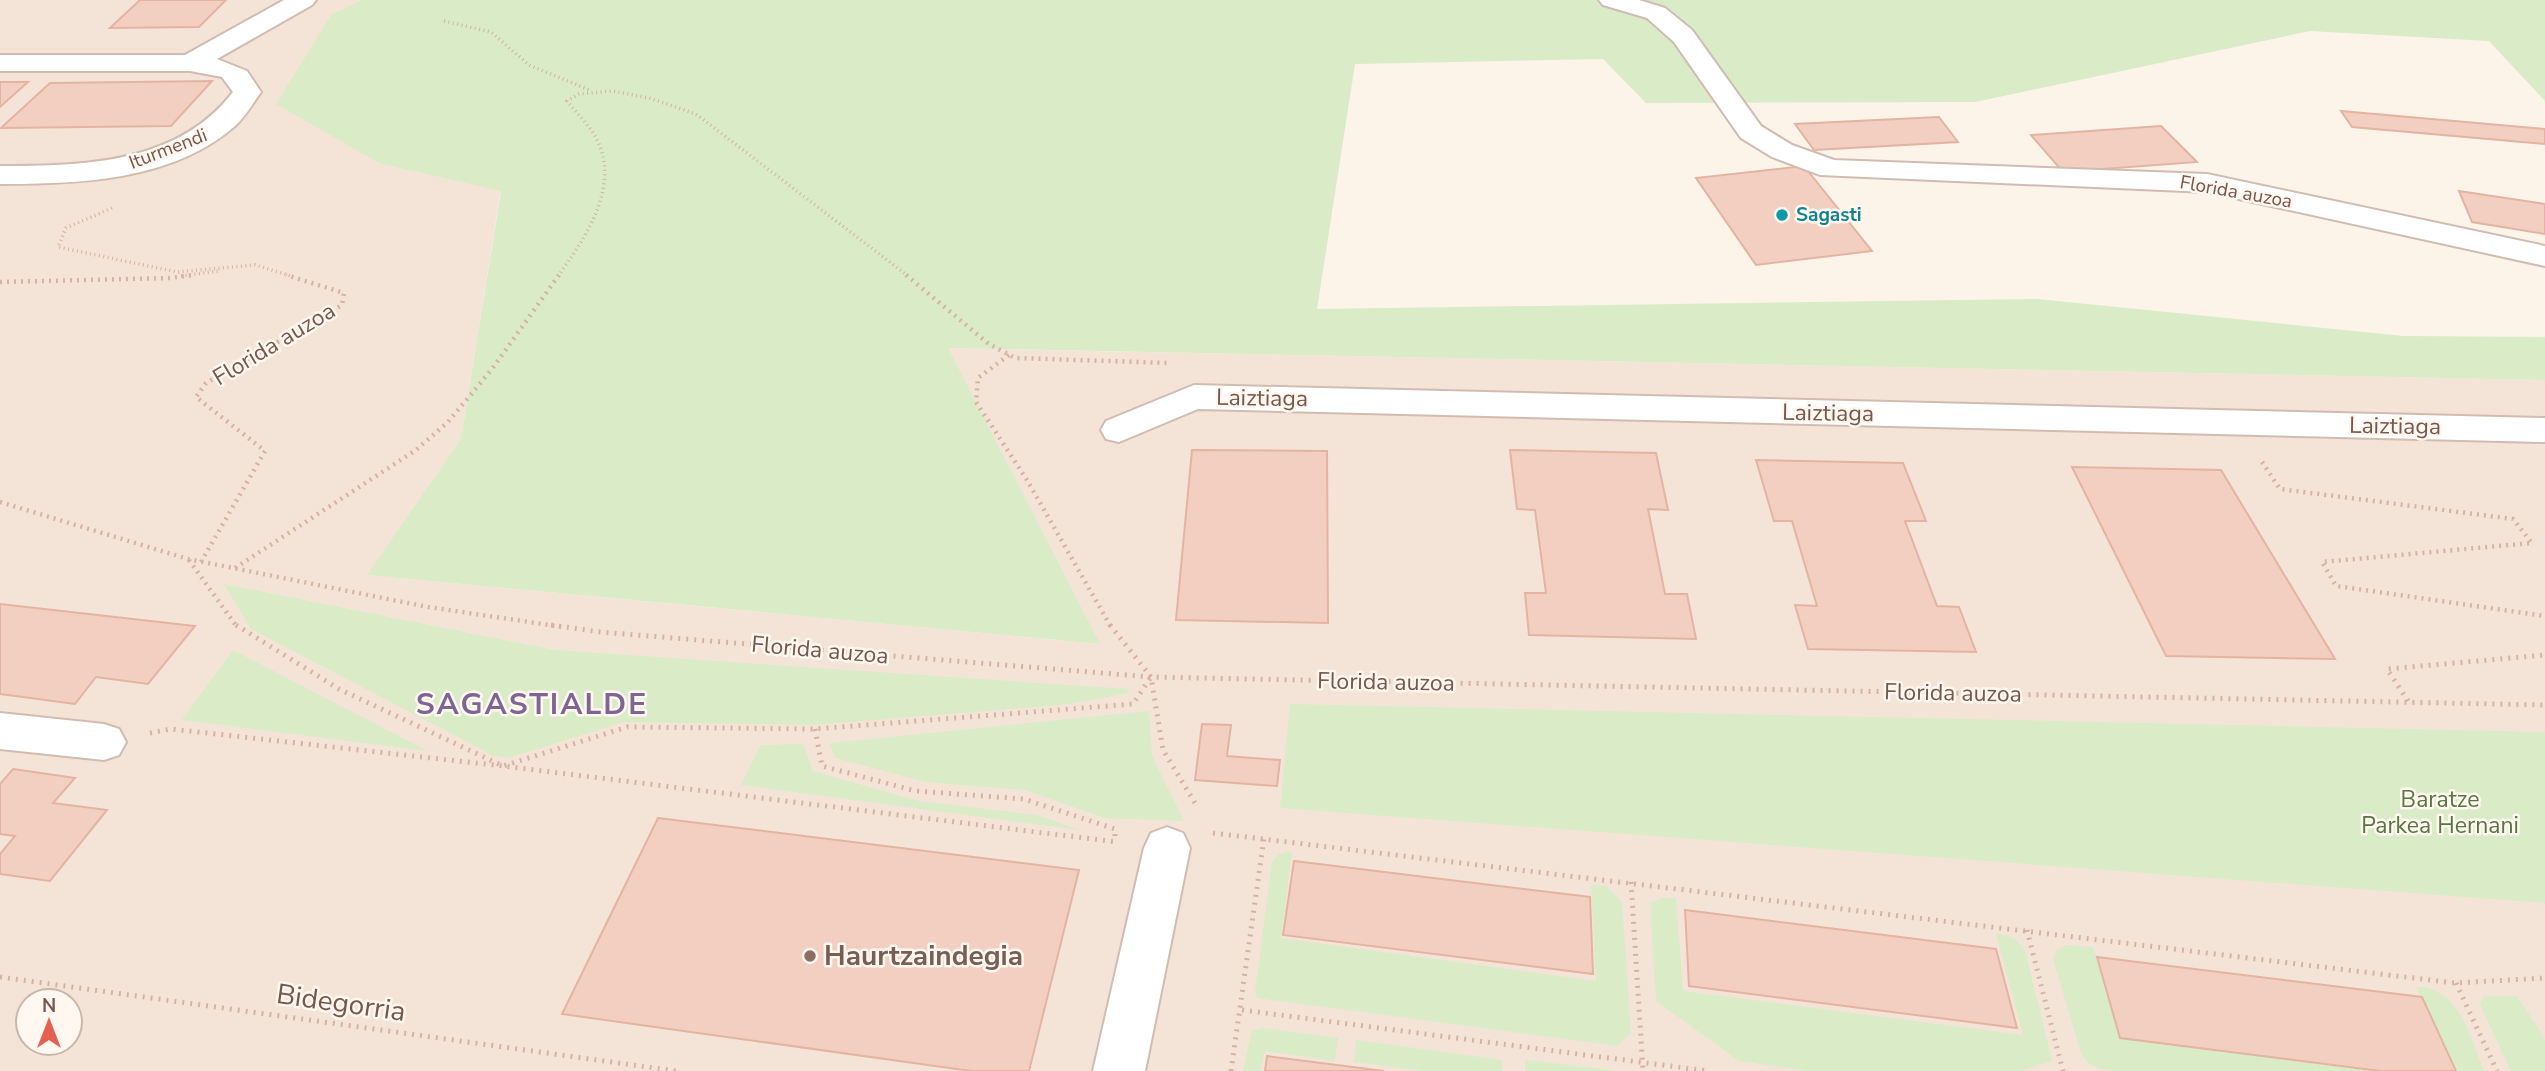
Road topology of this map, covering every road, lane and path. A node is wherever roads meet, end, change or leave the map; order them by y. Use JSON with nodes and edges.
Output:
{"nodes":[{"id":1,"x":303,"y":0,"type":"edge"},
{"id":2,"x":1612,"y":0,"type":"edge"},
{"id":3,"x":444,"y":21,"type":"dead end"},
{"id":4,"x":0,"y":63,"type":"edge"},
{"id":5,"x":190,"y":63,"type":"junction"},
{"id":6,"x":590,"y":90,"type":"junction"},
{"id":7,"x":0,"y":175,"type":"edge"},
{"id":8,"x":113,"y":207,"type":"dead end"},
{"id":9,"x":2545,"y":256,"type":"edge"},
{"id":10,"x":256,"y":265,"type":"junction"},
{"id":11,"x":0,"y":282,"type":"edge"},
{"id":12,"x":1119,"y":429,"type":"dead end"},
{"id":13,"x":2545,"y":430,"type":"edge"},
{"id":14,"x":2272,"y":458,"type":"dead end"},
{"id":15,"x":0,"y":502,"type":"edge"},
{"id":16,"x":188,"y":559,"type":"junction"},
{"id":17,"x":201,"y":562,"type":"junction"},
{"id":18,"x":235,"y":568,"type":"junction"},
{"id":19,"x":2545,"y":616,"type":"edge"},
{"id":20,"x":2545,"y":655,"type":"edge"},
{"id":21,"x":1151,"y":677,"type":"junction"},
{"id":22,"x":2408,"y":702,"type":"junction"},
{"id":23,"x":2545,"y":705,"type":"edge"},
{"id":24,"x":815,"y":729,"type":"junction"},
{"id":25,"x":0,"y":731,"type":"edge"},
{"id":26,"x":104,"y":742,"type":"joint"},
{"id":27,"x":503,"y":766,"type":"junction"},
{"id":28,"x":1115,"y":830,"type":"junction"},
{"id":29,"x":1212,"y":833,"type":"junction"},
{"id":30,"x":1165,"y":837,"type":"junction"},
{"id":31,"x":1264,"y":838,"type":"junction"},
{"id":32,"x":1115,"y":842,"type":"junction"},
{"id":33,"x":1631,"y":882,"type":"junction"},
{"id":34,"x":2027,"y":930,"type":"junction"},
{"id":35,"x":0,"y":977,"type":"edge"},
{"id":36,"x":2545,"y":978,"type":"edge"},
{"id":37,"x":2455,"y":983,"type":"junction"},
{"id":38,"x":1242,"y":1010,"type":"junction"},
{"id":39,"x":1642,"y":1062,"type":"junction"},
{"id":40,"x":676,"y":1071,"type":"edge"},
{"id":41,"x":1119,"y":1071,"type":"edge"},
{"id":42,"x":1231,"y":1071,"type":"edge"},
{"id":43,"x":1643,"y":1071,"type":"edge"},
{"id":44,"x":1708,"y":1071,"type":"edge"},
{"id":45,"x":2063,"y":1071,"type":"edge"},
{"id":46,"x":2497,"y":1071,"type":"edge"}],
"edges":[{"from":1,"to":5,"type":"street","name":"Iturmendi"},
{"from":2,"to":9,"type":"street","name":"Florida auzoa"},
{"from":3,"to":6,"type":"path"},
{"from":4,"to":5,"type":"street","name":"Iturmendi"},
{"from":5,"to":7,"type":"street","name":"Iturmendi"},
{"from":6,"to":18,"type":"path"},
{"from":6,"to":21,"type":"path"},
{"from":8,"to":10,"type":"path","name":"Florida auzoa"},
{"from":10,"to":11,"type":"path","name":"Florida auzoa"},
{"from":10,"to":17,"type":"path","name":"Florida auzoa"},
{"from":12,"to":13,"type":"street","name":"Laiztiaga"},
{"from":14,"to":19,"type":"path"},
{"from":15,"to":16,"type":"path","name":"Florida auzoa"},
{"from":16,"to":17,"type":"path","name":"Florida auzoa"},
{"from":16,"to":27,"type":"path"},
{"from":17,"to":18,"type":"path","name":"Florida auzoa"},
{"from":18,"to":21,"type":"path","name":"Florida auzoa"},
{"from":20,"to":22,"type":"path"},
{"from":21,"to":22,"type":"path","name":"Florida auzoa"},
{"from":21,"to":24,"type":"path"},
{"from":21,"to":29,"type":"path"},
{"from":22,"to":23,"type":"path","name":"Florida auzoa"},
{"from":24,"to":27,"type":"path"},
{"from":24,"to":28,"type":"path"},
{"from":25,"to":26,"type":"street"},
{"from":26,"to":27,"type":"path"},
{"from":27,"to":32,"type":"path"},
{"from":28,"to":30,"type":"path"},
{"from":28,"to":32,"type":"path"},
{"from":29,"to":30,"type":"path"},
{"from":29,"to":31,"type":"path"},
{"from":30,"to":32,"type":"path"},
{"from":30,"to":41,"type":"street"},
{"from":31,"to":33,"type":"path"},
{"from":31,"to":38,"type":"path"},
{"from":33,"to":34,"type":"path"},
{"from":33,"to":39,"type":"path"},
{"from":34,"to":37,"type":"path"},
{"from":34,"to":45,"type":"path"},
{"from":35,"to":40,"type":"path","name":"Bidegorria"},
{"from":36,"to":37,"type":"path"},
{"from":37,"to":46,"type":"path"},
{"from":38,"to":39,"type":"path"},
{"from":38,"to":42,"type":"path"},
{"from":39,"to":43,"type":"path"},
{"from":39,"to":44,"type":"path"}]}
